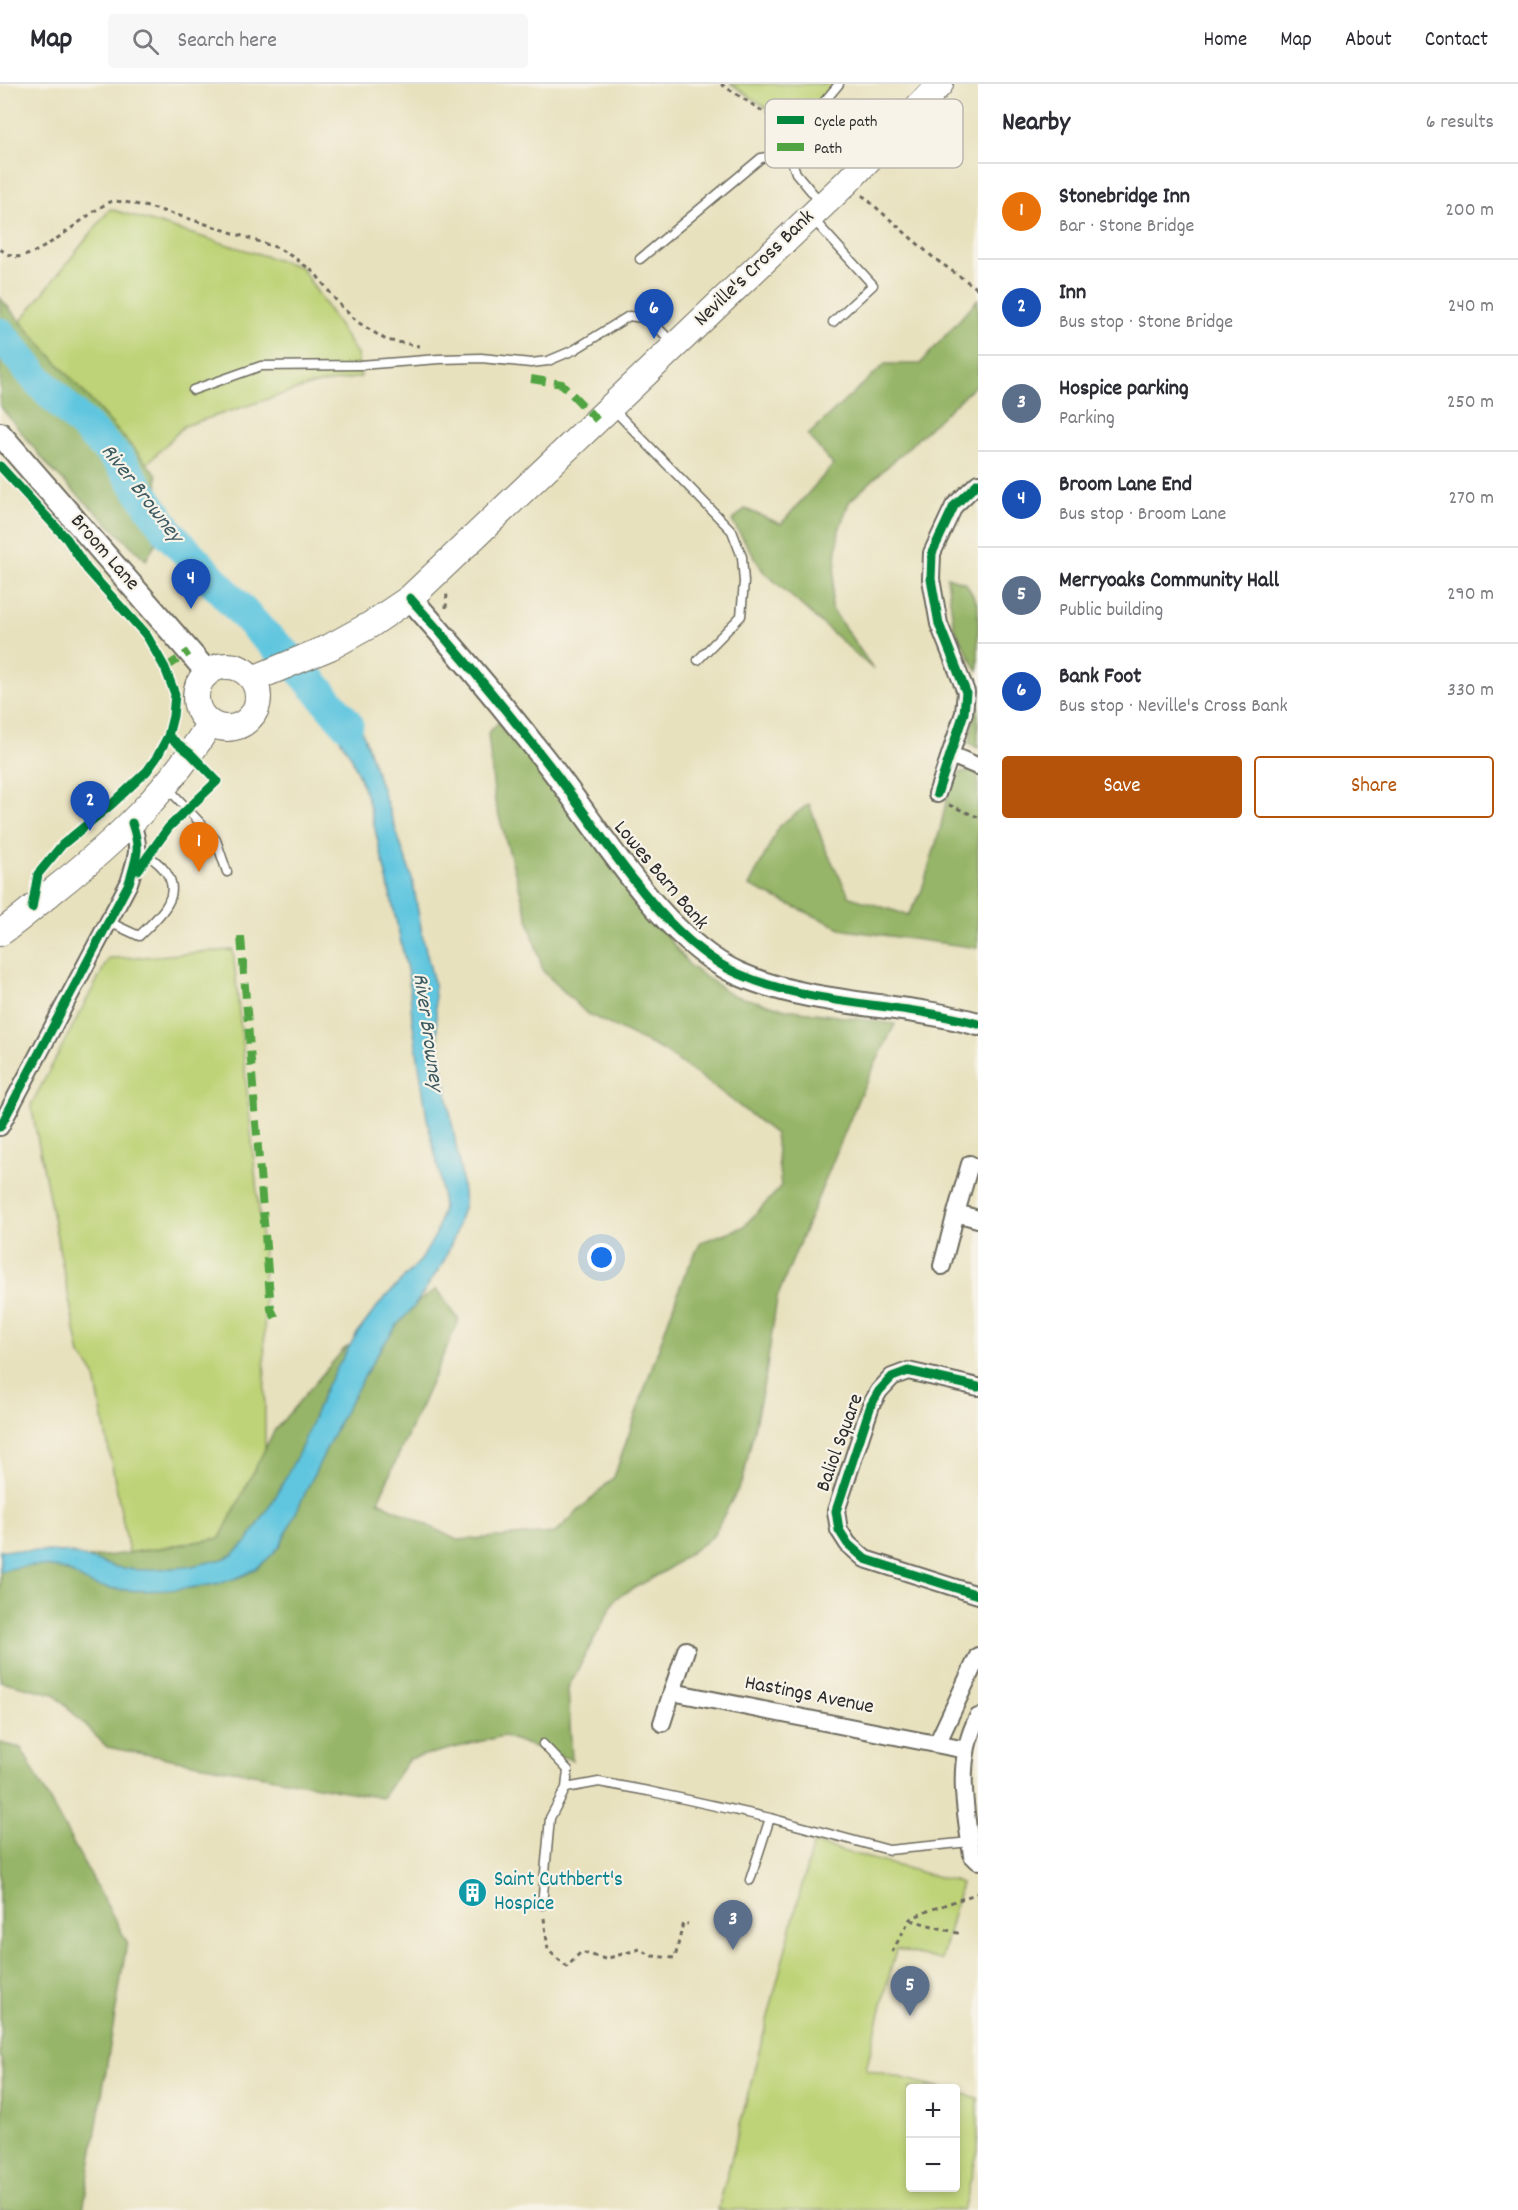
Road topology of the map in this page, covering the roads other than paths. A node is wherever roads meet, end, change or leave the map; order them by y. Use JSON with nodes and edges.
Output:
{"nodes":[{"id":1,"x":839,"y":84,"type":"edge"},
{"id":2,"x":940,"y":84,"type":"edge"},
{"id":3,"x":826,"y":99,"type":"edge"},
{"id":4,"x":926,"y":99,"type":"edge"},
{"id":5,"x":765,"y":157,"type":"edge"},
{"id":6,"x":794,"y":168,"type":"edge"},
{"id":7,"x":860,"y":168,"type":"edge"},
{"id":8,"x":816,"y":210,"type":"junction"},
{"id":9,"x":640,"y":259,"type":"dead end"},
{"id":10,"x":833,"y":322,"type":"dead end"},
{"id":11,"x":675,"y":345,"type":"junction"},
{"id":12,"x":193,"y":390,"type":"dead end"},
{"id":13,"x":611,"y":407,"type":"junction"},
{"id":14,"x":0,"y":434,"type":"edge"},
{"id":15,"x":978,"y":483,"type":"edge"},
{"id":16,"x":410,"y":598,"type":"junction"},
{"id":17,"x":698,"y":660,"type":"dead end"},
{"id":18,"x":207,"y":672,"type":"junction"},
{"id":19,"x":253,"y":679,"type":"junction"},
{"id":20,"x":210,"y":723,"type":"junction"},
{"id":21,"x":951,"y":755,"type":"junction"},
{"id":22,"x":977,"y":766,"type":"edge"},
{"id":23,"x":167,"y":786,"type":"junction"},
{"id":24,"x":937,"y":794,"type":"road end"},
{"id":25,"x":132,"y":823,"type":"junction"},
{"id":26,"x":139,"y":851,"type":"junction"},
{"id":27,"x":227,"y":872,"type":"dead end"},
{"id":28,"x":109,"y":922,"type":"junction"},
{"id":29,"x":0,"y":933,"type":"edge"},
{"id":30,"x":978,"y":1024,"type":"edge"},
{"id":31,"x":0,"y":1127,"type":"edge"},
{"id":32,"x":970,"y":1164,"type":"dead end"},
{"id":33,"x":956,"y":1213,"type":"junction"},
{"id":34,"x":978,"y":1219,"type":"edge"},
{"id":35,"x":942,"y":1266,"type":"dead end"},
{"id":36,"x":978,"y":1387,"type":"edge"},
{"id":37,"x":978,"y":1595,"type":"edge"},
{"id":38,"x":686,"y":1650,"type":"dead end"},
{"id":39,"x":978,"y":1656,"type":"edge"},
{"id":40,"x":672,"y":1692,"type":"junction"},
{"id":41,"x":978,"y":1718,"type":"edge"},
{"id":42,"x":662,"y":1723,"type":"dead end"},
{"id":43,"x":543,"y":1744,"type":"dead end"},
{"id":44,"x":937,"y":1744,"type":"junction"},
{"id":45,"x":966,"y":1750,"type":"junction"},
{"id":46,"x":566,"y":1788,"type":"junction"},
{"id":47,"x":770,"y":1818,"type":"junction"},
{"id":48,"x":970,"y":1842,"type":"junction"},
{"id":49,"x":978,"y":1861,"type":"edge"},
{"id":50,"x":750,"y":1880,"type":"dead end"},
{"id":51,"x":542,"y":1905,"type":"road end"}],
"edges":[{"from":1,"to":3,"type":"lane"},
{"from":2,"to":4,"type":"main road","name":"Neville's Cross Bank"},
{"from":5,"to":9,"type":"lane"},
{"from":6,"to":8,"type":"lane"},
{"from":7,"to":8,"type":"main road","name":"Neville's Cross Bank"},
{"from":8,"to":10,"type":"lane"},
{"from":8,"to":11,"type":"main road","name":"Neville's Cross Bank"},
{"from":11,"to":12,"type":"lane"},
{"from":11,"to":13,"type":"main road","name":"Neville's Cross Bank"},
{"from":13,"to":16,"type":"main road","name":"Neville's Cross Bank"},
{"from":13,"to":17,"type":"lane"},
{"from":14,"to":18,"type":"street","name":"Broom Lane"},
{"from":15,"to":21,"type":"street"},
{"from":16,"to":19,"type":"main road","name":"Neville's Cross Bank"},
{"from":16,"to":30,"type":"street","name":"Lowes Barn Bank"},
{"from":18,"to":19,"type":"main road"},
{"from":18,"to":20,"type":"main road"},
{"from":19,"to":20,"type":"main road"},
{"from":20,"to":23,"type":"main road"},
{"from":21,"to":22,"type":"street"},
{"from":21,"to":24,"type":"street"},
{"from":23,"to":25,"type":"main road"},
{"from":23,"to":27,"type":"lane"},
{"from":25,"to":26,"type":"street"},
{"from":25,"to":29,"type":"main road"},
{"from":26,"to":28,"type":"street"},
{"from":26,"to":28,"type":"lane"},
{"from":28,"to":31,"type":"street"},
{"from":32,"to":33,"type":"street"},
{"from":33,"to":34,"type":"street"},
{"from":33,"to":35,"type":"street"},
{"from":36,"to":37,"type":"street","name":"Baliol Square"},
{"from":38,"to":40,"type":"street"},
{"from":39,"to":44,"type":"street"},
{"from":40,"to":42,"type":"street"},
{"from":40,"to":44,"type":"street","name":"Hastings Avenue"},
{"from":41,"to":45,"type":"street"},
{"from":43,"to":46,"type":"lane"},
{"from":44,"to":45,"type":"street","name":"Hastings Avenue"},
{"from":45,"to":48,"type":"street"},
{"from":46,"to":47,"type":"lane"},
{"from":46,"to":51,"type":"lane"},
{"from":47,"to":48,"type":"lane"},
{"from":47,"to":50,"type":"lane"},
{"from":48,"to":49,"type":"street"}]}
